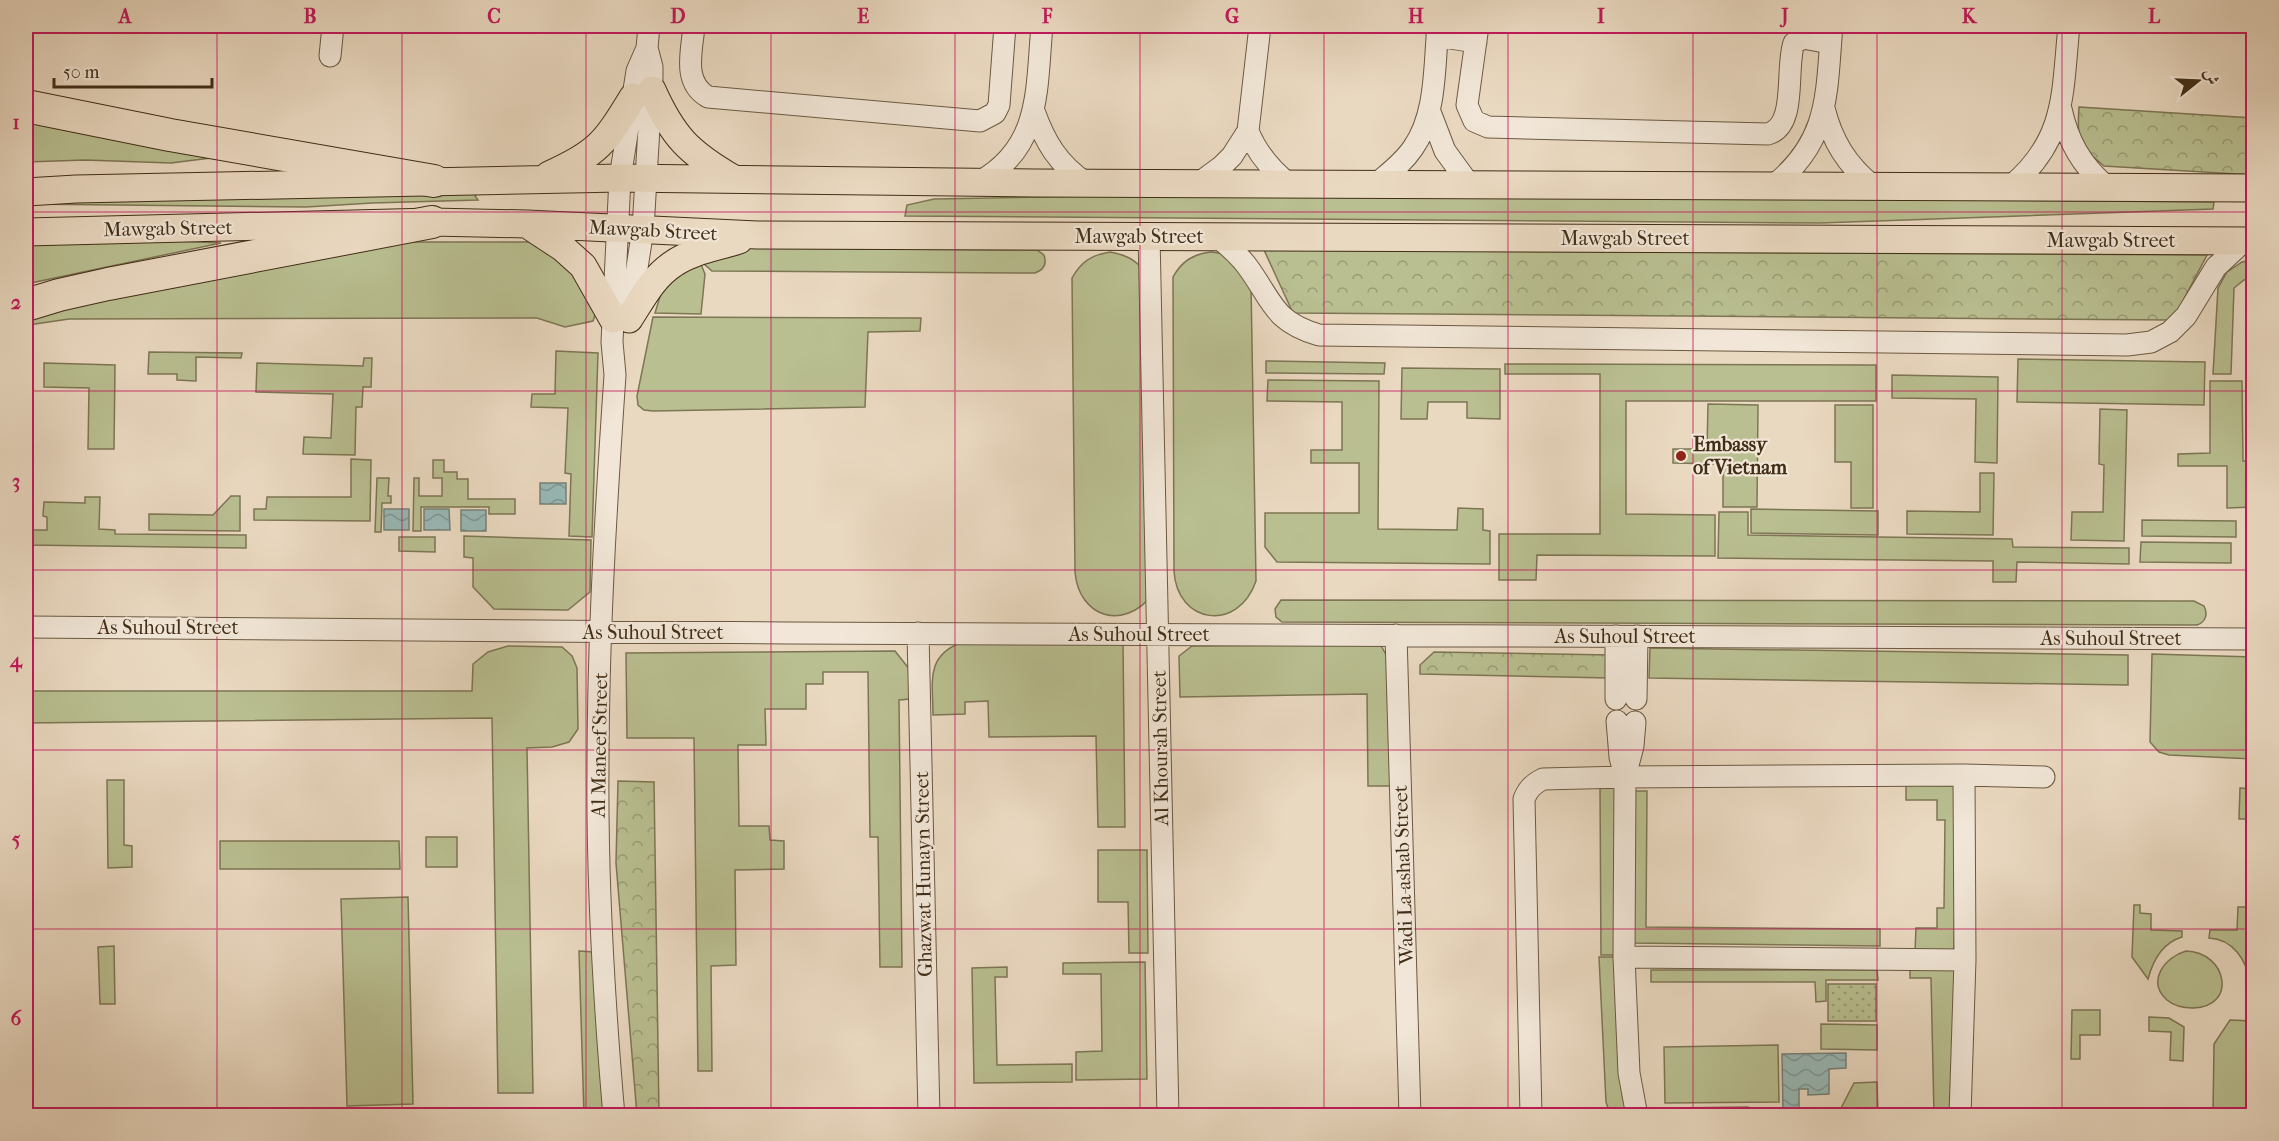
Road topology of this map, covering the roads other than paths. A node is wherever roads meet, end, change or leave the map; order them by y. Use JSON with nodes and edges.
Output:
{"nodes":[{"id":1,"x":333,"y":26,"type":"edge"},
{"id":2,"x":649,"y":26,"type":"edge"},
{"id":3,"x":694,"y":26,"type":"edge"},
{"id":4,"x":1005,"y":26,"type":"edge"},
{"id":5,"x":1042,"y":26,"type":"edge"},
{"id":6,"x":1260,"y":26,"type":"edge"},
{"id":7,"x":2069,"y":26,"type":"edge"},
{"id":8,"x":1438,"y":31,"type":"edge"},
{"id":9,"x":1477,"y":34,"type":"edge"},
{"id":10,"x":1831,"y":34,"type":"edge"},
{"id":11,"x":330,"y":56,"type":"dead end"},
{"id":12,"x":642,"y":93,"type":"junction"},
{"id":13,"x":26,"y":105,"type":"edge"},
{"id":14,"x":1824,"y":108,"type":"junction"},
{"id":15,"x":2061,"y":108,"type":"junction"},
{"id":16,"x":1034,"y":111,"type":"junction"},
{"id":17,"x":1430,"y":112,"type":"junction"},
{"id":18,"x":1248,"y":131,"type":"junction"},
{"id":19,"x":542,"y":178,"type":"junction"},
{"id":20,"x":620,"y":178,"type":"junction"},
{"id":21,"x":647,"y":179,"type":"junction"},
{"id":22,"x":735,"y":180,"type":"junction"},
{"id":23,"x":434,"y":181,"type":"junction"},
{"id":24,"x":979,"y":182,"type":"junction"},
{"id":25,"x":1086,"y":183,"type":"junction"},
{"id":26,"x":1199,"y":183,"type":"junction"},
{"id":27,"x":1289,"y":184,"type":"junction"},
{"id":28,"x":1376,"y":184,"type":"junction"},
{"id":29,"x":1469,"y":184,"type":"junction"},
{"id":30,"x":1774,"y":185,"type":"junction"},
{"id":31,"x":1873,"y":186,"type":"junction"},
{"id":32,"x":2011,"y":186,"type":"junction"},
{"id":33,"x":2107,"y":187,"type":"junction"},
{"id":34,"x":2253,"y":188,"type":"edge"},
{"id":35,"x":26,"y":192,"type":"edge"},
{"id":36,"x":432,"y":222,"type":"junction"},
{"id":37,"x":527,"y":224,"type":"junction"},
{"id":38,"x":630,"y":229,"type":"junction"},
{"id":39,"x":26,"y":232,"type":"edge"},
{"id":40,"x":757,"y":235,"type":"junction"},
{"id":41,"x":1149,"y":236,"type":"junction"},
{"id":42,"x":1218,"y":237,"type":"junction"},
{"id":43,"x":2249,"y":241,"type":"edge"},
{"id":44,"x":26,"y":305,"type":"edge"},
{"id":45,"x":621,"y":319,"type":"junction"},
{"id":46,"x":26,"y":627,"type":"edge"},
{"id":47,"x":601,"y":632,"type":"junction"},
{"id":48,"x":918,"y":633,"type":"junction"},
{"id":49,"x":1157,"y":635,"type":"junction"},
{"id":50,"x":1396,"y":636,"type":"junction"},
{"id":51,"x":1616,"y":636,"type":"junction"},
{"id":52,"x":1637,"y":636,"type":"junction"},
{"id":53,"x":2253,"y":639,"type":"edge"},
{"id":54,"x":1626,"y":721,"type":"dead end"},
{"id":55,"x":1964,"y":775,"type":"junction"},
{"id":56,"x":1625,"y":777,"type":"junction"},
{"id":57,"x":2044,"y":777,"type":"dead end"},
{"id":58,"x":1624,"y":957,"type":"junction"},
{"id":59,"x":1965,"y":960,"type":"junction"},
{"id":60,"x":614,"y":1116,"type":"edge"},
{"id":61,"x":928,"y":1116,"type":"edge"},
{"id":62,"x":1168,"y":1116,"type":"edge"},
{"id":63,"x":1410,"y":1116,"type":"edge"},
{"id":64,"x":1531,"y":1116,"type":"edge"},
{"id":65,"x":1637,"y":1116,"type":"edge"},
{"id":66,"x":1960,"y":1116,"type":"edge"}],
"edges":[{"from":1,"to":11,"type":"street"},
{"from":2,"to":12,"type":"street"},
{"from":3,"to":4,"type":"street"},
{"from":5,"to":16,"type":"street"},
{"from":6,"to":18,"type":"street"},
{"from":7,"to":15,"type":"street"},
{"from":8,"to":9,"type":"street"},
{"from":8,"to":17,"type":"street"},
{"from":9,"to":10,"type":"street"},
{"from":10,"to":14,"type":"street"},
{"from":12,"to":19,"type":"main road"},
{"from":12,"to":20,"type":"street","name":"Al Maneef Street"},
{"from":12,"to":21,"type":"street","name":"Al Maneef Street"},
{"from":12,"to":22,"type":"main road"},
{"from":13,"to":23,"type":"highway"},
{"from":14,"to":30,"type":"street"},
{"from":14,"to":31,"type":"street"},
{"from":15,"to":32,"type":"street"},
{"from":15,"to":33,"type":"street"},
{"from":16,"to":24,"type":"street"},
{"from":16,"to":25,"type":"street"},
{"from":17,"to":28,"type":"street"},
{"from":17,"to":29,"type":"street"},
{"from":18,"to":26,"type":"street"},
{"from":18,"to":27,"type":"street"},
{"from":19,"to":20,"type":"main road","name":"Mawgab Street"},
{"from":19,"to":23,"type":"main road","name":"Mawgab Street"},
{"from":20,"to":21,"type":"main road","name":"Mawgab Street"},
{"from":20,"to":38,"type":"street","name":"Al Maneef Street"},
{"from":21,"to":22,"type":"main road","name":"Mawgab Street"},
{"from":21,"to":38,"type":"street","name":"Al Maneef Street"},
{"from":22,"to":24,"type":"main road","name":"Mawgab Street"},
{"from":23,"to":35,"type":"main road","name":"Mawgab Street"},
{"from":24,"to":25,"type":"main road","name":"Mawgab Street"},
{"from":25,"to":26,"type":"main road","name":"Mawgab Street"},
{"from":26,"to":27,"type":"main road","name":"Mawgab Street"},
{"from":27,"to":28,"type":"main road","name":"Mawgab Street"},
{"from":28,"to":29,"type":"main road","name":"Mawgab Street"},
{"from":29,"to":30,"type":"main road","name":"Mawgab Street"},
{"from":30,"to":31,"type":"main road","name":"Mawgab Street"},
{"from":31,"to":32,"type":"main road","name":"Mawgab Street"},
{"from":32,"to":33,"type":"main road","name":"Mawgab Street"},
{"from":33,"to":34,"type":"main road","name":"Mawgab Street"},
{"from":36,"to":37,"type":"main road","name":"Mawgab Street"},
{"from":36,"to":39,"type":"main road","name":"Mawgab Street"},
{"from":36,"to":44,"type":"highway"},
{"from":37,"to":38,"type":"main road","name":"Mawgab Street"},
{"from":37,"to":45,"type":"main road"},
{"from":38,"to":40,"type":"main road","name":"Mawgab Street"},
{"from":38,"to":45,"type":"street","name":"Al Maneef Street"},
{"from":40,"to":41,"type":"main road","name":"Mawgab Street"},
{"from":40,"to":45,"type":"main road"},
{"from":41,"to":42,"type":"main road","name":"Mawgab Street"},
{"from":41,"to":49,"type":"street","name":"Al Khourah Street"},
{"from":42,"to":43,"type":"main road","name":"Mawgab Street"},
{"from":42,"to":43,"type":"street"},
{"from":45,"to":47,"type":"street","name":"Al Maneef Street"},
{"from":46,"to":47,"type":"street","name":"As Suhoul Street"},
{"from":47,"to":48,"type":"street","name":"As Suhoul Street"},
{"from":47,"to":60,"type":"street","name":"Al Maneef Street"},
{"from":48,"to":49,"type":"street","name":"As Suhoul Street"},
{"from":48,"to":61,"type":"street","name":"Ghazwat Hunayn Street"},
{"from":49,"to":50,"type":"street","name":"As Suhoul Street"},
{"from":49,"to":62,"type":"street","name":"Al Khourah Street"},
{"from":50,"to":51,"type":"street","name":"As Suhoul Street"},
{"from":50,"to":63,"type":"street","name":"Wadi La-ashab Street"},
{"from":51,"to":52,"type":"street","name":"As Suhoul Street"},
{"from":51,"to":52,"type":"street"},
{"from":52,"to":53,"type":"street","name":"As Suhoul Street"},
{"from":54,"to":56,"type":"street"},
{"from":55,"to":56,"type":"street"},
{"from":55,"to":57,"type":"street"},
{"from":55,"to":59,"type":"street"},
{"from":56,"to":58,"type":"street"},
{"from":56,"to":64,"type":"street"},
{"from":58,"to":59,"type":"street"},
{"from":58,"to":65,"type":"street"},
{"from":59,"to":66,"type":"street"}]}
